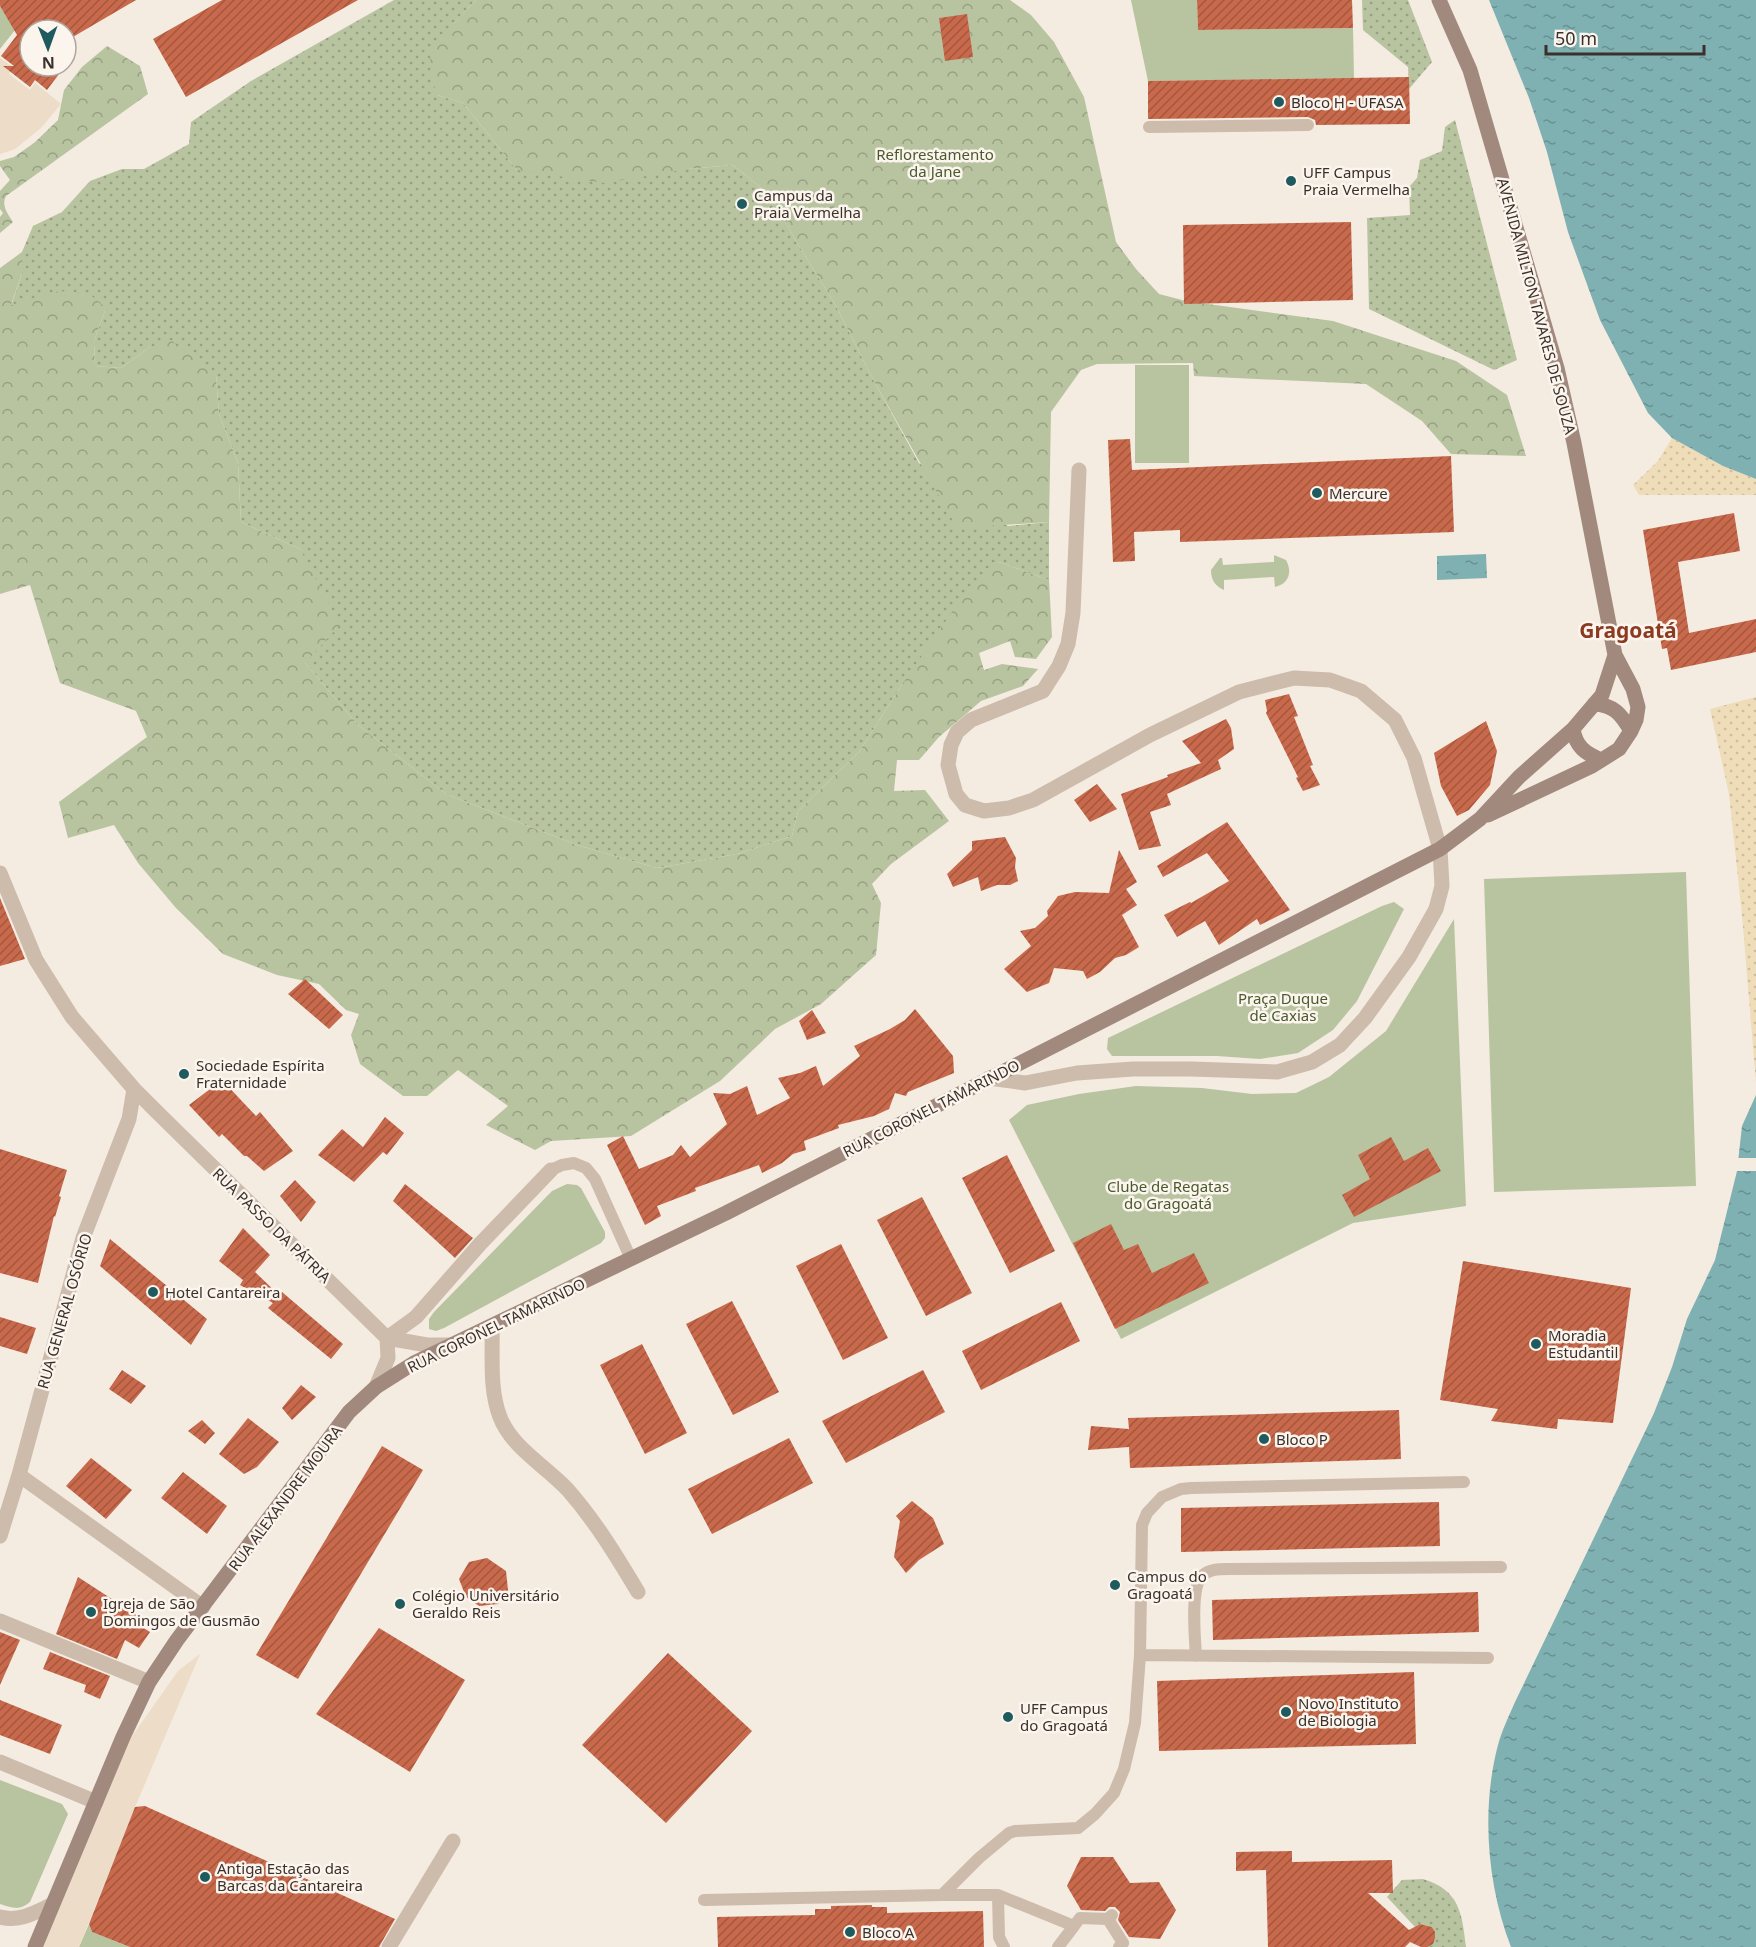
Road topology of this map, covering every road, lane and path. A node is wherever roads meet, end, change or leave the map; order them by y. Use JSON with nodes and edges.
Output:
{"nodes":[{"id":1,"x":1439,"y":0,"type":"edge"},
{"id":2,"x":1308,"y":125,"type":"dead end"},
{"id":3,"x":1149,"y":127,"type":"dead end"},
{"id":4,"x":1079,"y":470,"type":"dead end"},
{"id":5,"x":1615,"y":655,"type":"junction"},
{"id":6,"x":1594,"y":704,"type":"junction"},
{"id":7,"x":1573,"y":729,"type":"junction"},
{"id":8,"x":1631,"y":730,"type":"junction"},
{"id":9,"x":1601,"y":760,"type":"junction"},
{"id":10,"x":1480,"y":819,"type":"junction"},
{"id":11,"x":1440,"y":849,"type":"junction"},
{"id":12,"x":0,"y":873,"type":"edge"},
{"id":13,"x":989,"y":1078,"type":"junction"},
{"id":14,"x":134,"y":1089,"type":"junction"},
{"id":15,"x":157,"y":1112,"type":"junction"},
{"id":16,"x":129,"y":1119,"type":"junction"},
{"id":17,"x":551,"y":1170,"type":"joint"},
{"id":18,"x":631,"y":1259,"type":"junction"},
{"id":19,"x":492,"y":1326,"type":"junction"},
{"id":20,"x":387,"y":1338,"type":"junction"},
{"id":21,"x":452,"y":1345,"type":"junction"},
{"id":22,"x":376,"y":1387,"type":"junction"},
{"id":23,"x":19,"y":1475,"type":"junction"},
{"id":24,"x":1464,"y":1482,"type":"dead end"},
{"id":25,"x":0,"y":1536,"type":"edge"},
{"id":26,"x":1502,"y":1567,"type":"dead end"},
{"id":27,"x":638,"y":1593,"type":"dead end"},
{"id":28,"x":203,"y":1607,"type":"junction"},
{"id":29,"x":0,"y":1621,"type":"edge"},
{"id":30,"x":1140,"y":1655,"type":"junction"},
{"id":31,"x":1196,"y":1656,"type":"junction"},
{"id":32,"x":1488,"y":1658,"type":"dead end"},
{"id":33,"x":149,"y":1682,"type":"junction"},
{"id":34,"x":0,"y":1762,"type":"edge"},
{"id":35,"x":96,"y":1802,"type":"junction"},
{"id":36,"x":453,"y":1841,"type":"dead end"},
{"id":37,"x":942,"y":1895,"type":"junction"},
{"id":38,"x":998,"y":1895,"type":"junction"},
{"id":39,"x":704,"y":1900,"type":"dead end"},
{"id":40,"x":51,"y":1905,"type":"junction"},
{"id":41,"x":0,"y":1917,"type":"edge"},
{"id":42,"x":1074,"y":1926,"type":"junction"},
{"id":43,"x":35,"y":1947,"type":"edge"},
{"id":44,"x":389,"y":1947,"type":"edge"},
{"id":45,"x":1004,"y":1947,"type":"edge"},
{"id":46,"x":1058,"y":1947,"type":"edge"},
{"id":47,"x":1119,"y":1947,"type":"edge"}],
"edges":[{"from":1,"to":5,"type":"main road","name":"AVENIDA MILTON TAVARES DE SOUZA"},
{"from":2,"to":3,"type":"street"},
{"from":4,"to":11,"type":"street"},
{"from":5,"to":6,"type":"main road","name":"RUA CORONEL TAMARINDO"},
{"from":5,"to":8,"type":"main road","name":"RUA CORONEL TAMARINDO"},
{"from":6,"to":7,"type":"main road","name":"RUA CORONEL TAMARINDO"},
{"from":6,"to":8,"type":"main road"},
{"from":7,"to":9,"type":"main road"},
{"from":7,"to":10,"type":"main road","name":"RUA CORONEL TAMARINDO"},
{"from":8,"to":9,"type":"main road","name":"RUA CORONEL TAMARINDO"},
{"from":9,"to":10,"type":"main road","name":"RUA CORONEL TAMARINDO"},
{"from":10,"to":11,"type":"main road","name":"RUA CORONEL TAMARINDO"},
{"from":11,"to":13,"type":"main road","name":"RUA CORONEL TAMARINDO"},
{"from":11,"to":13,"type":"street"},
{"from":12,"to":14,"type":"street","name":"RUA PASSO DA PÁTRIA"},
{"from":13,"to":18,"type":"main road","name":"RUA CORONEL TAMARINDO"},
{"from":14,"to":15,"type":"street","name":"RUA PASSO DA PÁTRIA"},
{"from":14,"to":16,"type":"street","name":"RUA GENERAL OSÓRIO"},
{"from":15,"to":16,"type":"street"},
{"from":15,"to":20,"type":"street","name":"RUA PASSO DA PÁTRIA"},
{"from":16,"to":23,"type":"street","name":"RUA GENERAL OSÓRIO"},
{"from":17,"to":18,"type":"street"},
{"from":17,"to":20,"type":"street"},
{"from":18,"to":19,"type":"main road","name":"RUA CORONEL TAMARINDO"},
{"from":19,"to":21,"type":"main road","name":"RUA CORONEL TAMARINDO"},
{"from":19,"to":27,"type":"street"},
{"from":20,"to":21,"type":"street"},
{"from":20,"to":22,"type":"street"},
{"from":21,"to":22,"type":"main road","name":"RUA CORONEL TAMARINDO"},
{"from":22,"to":28,"type":"main road","name":"RUA ALEXANDRE MOURA"},
{"from":23,"to":25,"type":"street","name":"RUA GENERAL OSÓRIO"},
{"from":23,"to":28,"type":"street"},
{"from":24,"to":30,"type":"street"},
{"from":26,"to":31,"type":"street"},
{"from":28,"to":33,"type":"main road","name":"RUA ALEXANDRE MOURA"},
{"from":29,"to":33,"type":"street"},
{"from":30,"to":31,"type":"street"},
{"from":30,"to":37,"type":"street"},
{"from":31,"to":32,"type":"street"},
{"from":33,"to":35,"type":"main road","name":"RUA ALEXANDRE MOURA"},
{"from":34,"to":35,"type":"street"},
{"from":35,"to":40,"type":"main road","name":"RUA ALEXANDRE MOURA"},
{"from":36,"to":44,"type":"street"},
{"from":37,"to":38,"type":"street"},
{"from":37,"to":39,"type":"street"},
{"from":38,"to":42,"type":"street"},
{"from":38,"to":45,"type":"street"},
{"from":40,"to":41,"type":"street"},
{"from":40,"to":43,"type":"main road","name":"RUA ALEXANDRE MOURA"},
{"from":42,"to":46,"type":"street"},
{"from":42,"to":47,"type":"street"}]}
